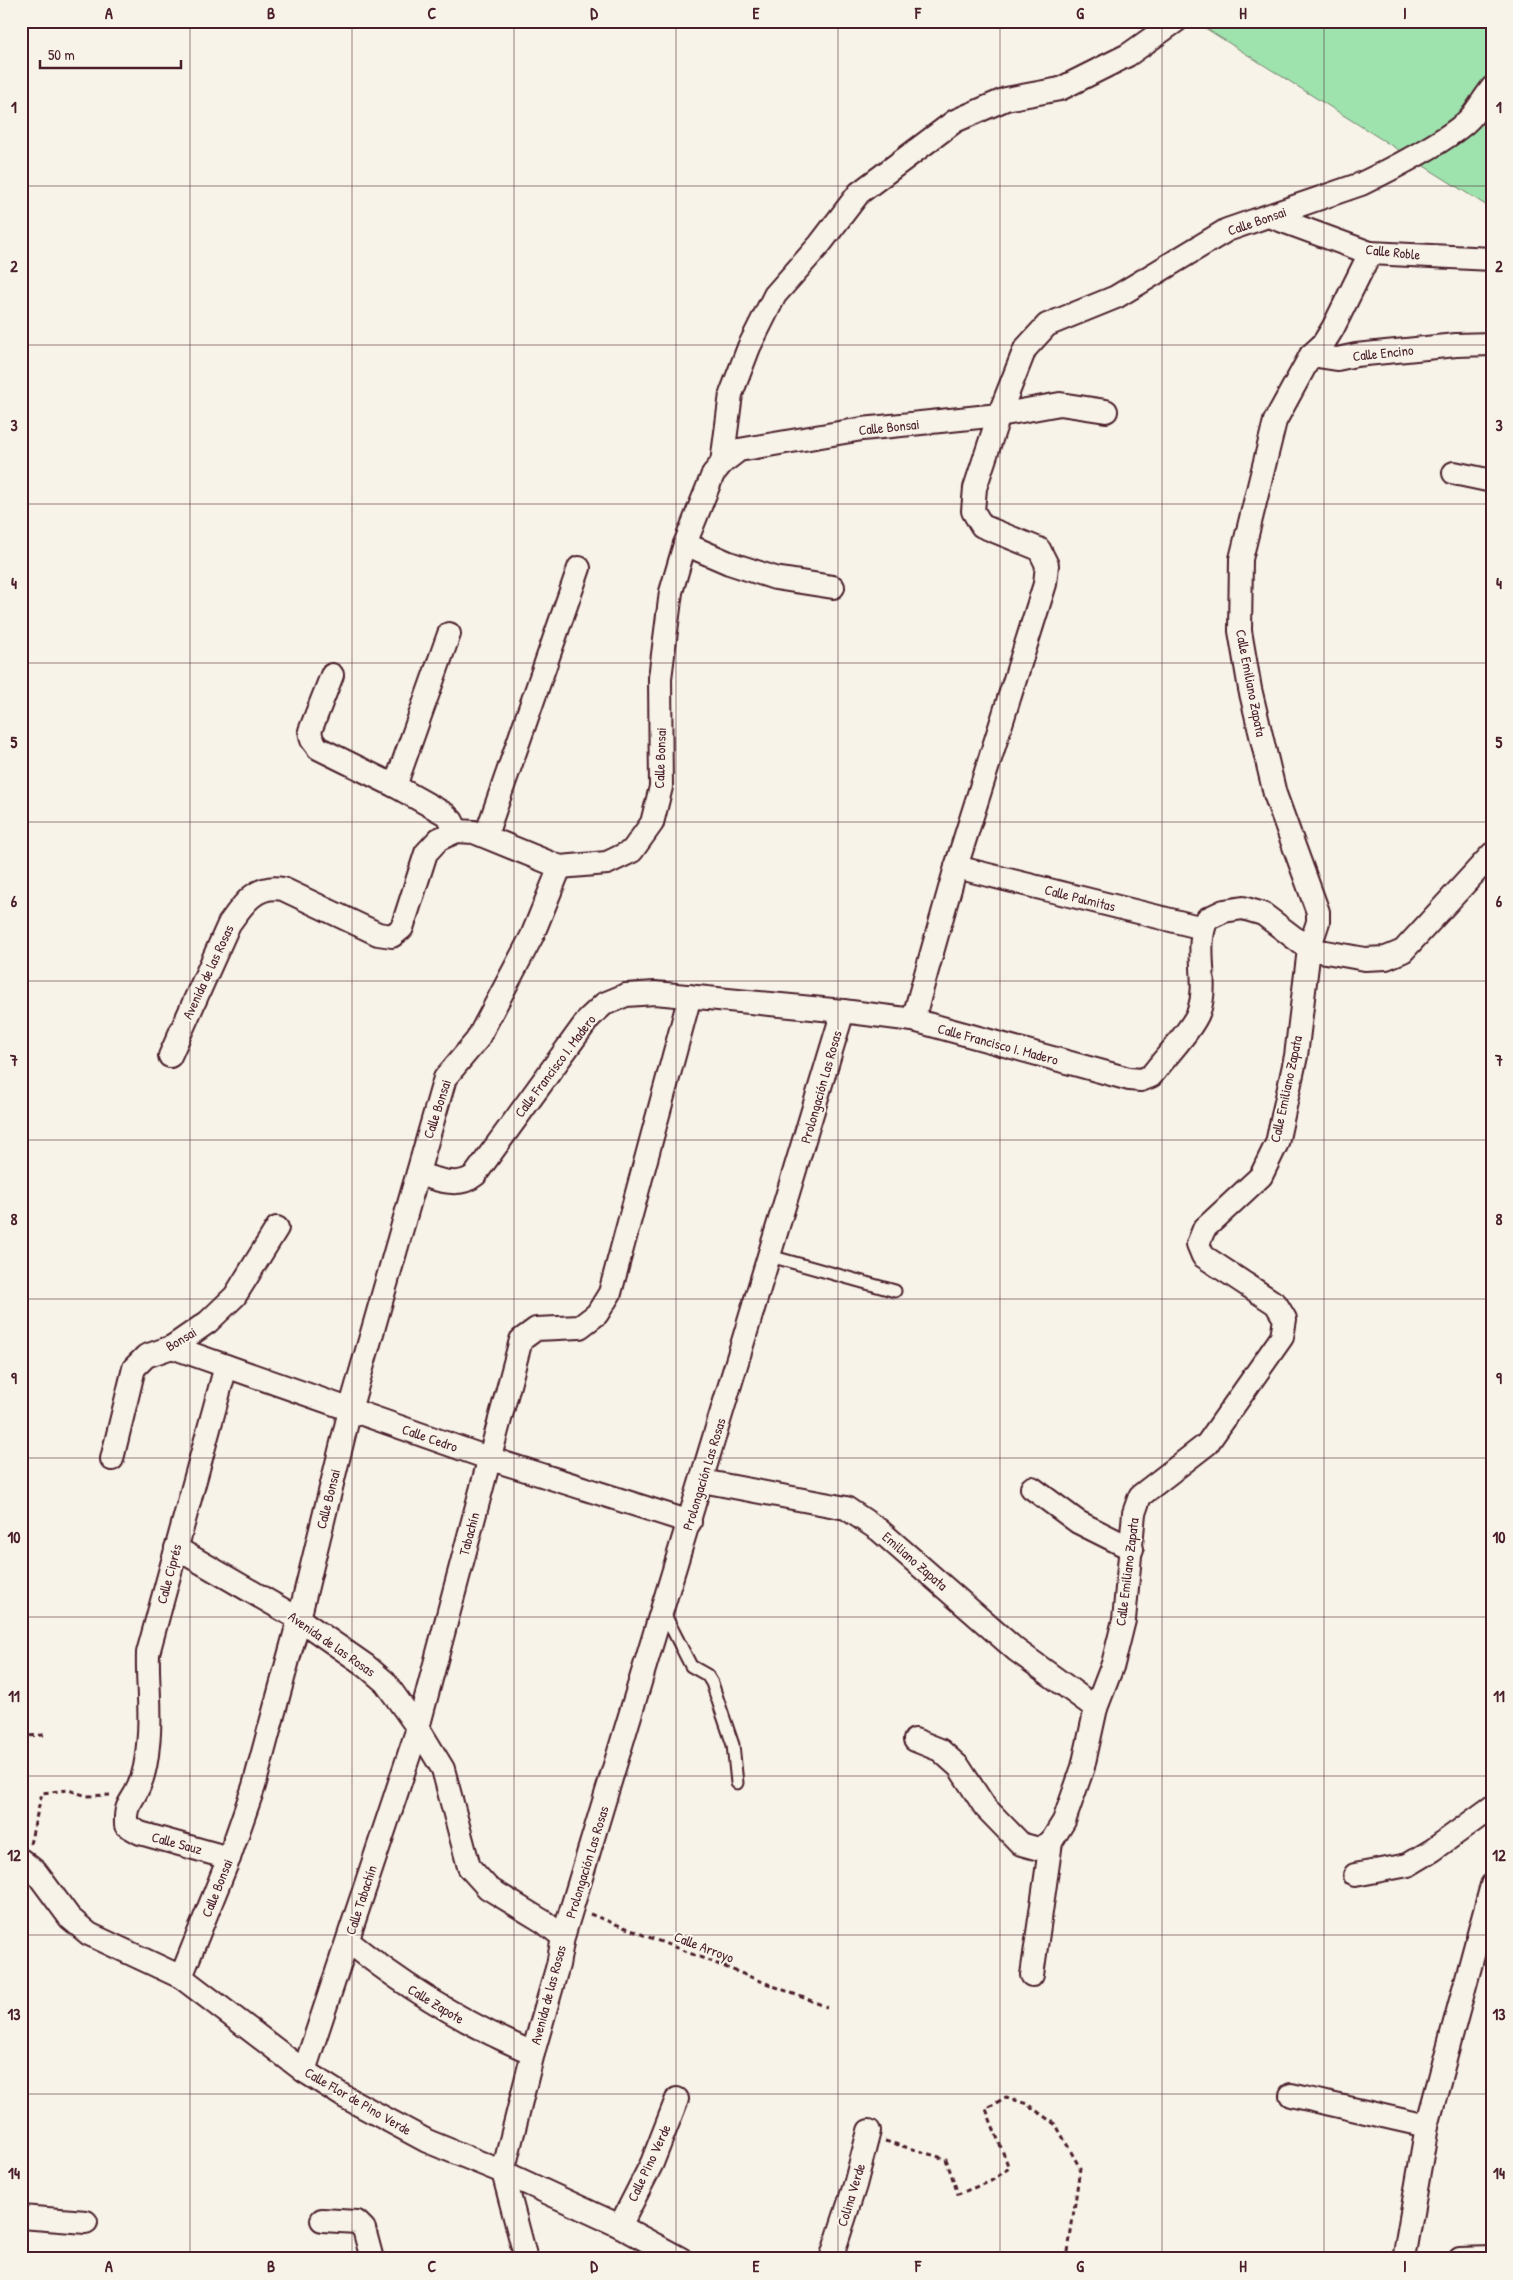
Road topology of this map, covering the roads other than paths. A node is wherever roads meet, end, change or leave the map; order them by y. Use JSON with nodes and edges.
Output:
{"nodes":[{"id":1,"x":1176,"y":21,"type":"edge"},
{"id":2,"x":1492,"y":88,"type":"edge"},
{"id":3,"x":1269,"y":216,"type":"junction"},
{"id":4,"x":1370,"y":253,"type":"junction"},
{"id":5,"x":1492,"y":259,"type":"edge"},
{"id":6,"x":1492,"y":344,"type":"edge"},
{"id":7,"x":1311,"y":355,"type":"junction"},
{"id":8,"x":1106,"y":411,"type":"dead end"},
{"id":9,"x":999,"y":416,"type":"junction"},
{"id":10,"x":722,"y":463,"type":"junction"},
{"id":11,"x":1454,"y":473,"type":"dead end"},
{"id":12,"x":1492,"y":481,"type":"edge"},
{"id":13,"x":685,"y":544,"type":"junction"},
{"id":14,"x":579,"y":568,"type":"dead end"},
{"id":15,"x":832,"y":587,"type":"dead end"},
{"id":16,"x":449,"y":634,"type":"dead end"},
{"id":17,"x":332,"y":675,"type":"dead end"},
{"id":18,"x":395,"y":786,"type":"junction"},
{"id":19,"x":457,"y":831,"type":"junction"},
{"id":20,"x":486,"y":835,"type":"junction"},
{"id":21,"x":1492,"y":854,"type":"edge"},
{"id":22,"x":560,"y":867,"type":"junction"},
{"id":23,"x":956,"y":867,"type":"junction"},
{"id":24,"x":1203,"y":928,"type":"junction"},
{"id":25,"x":1309,"y":949,"type":"junction"},
{"id":26,"x":690,"y":996,"type":"junction"},
{"id":27,"x":843,"y":1011,"type":"junction"},
{"id":28,"x":913,"y":1020,"type":"junction"},
{"id":29,"x":170,"y":1056,"type":"dead end"},
{"id":30,"x":418,"y":1174,"type":"junction"},
{"id":31,"x":276,"y":1228,"type":"dead end"},
{"id":32,"x":770,"y":1256,"type":"junction"},
{"id":33,"x":895,"y":1291,"type":"dead end"},
{"id":34,"x":172,"y":1347,"type":"junction"},
{"id":35,"x":226,"y":1366,"type":"junction"},
{"id":36,"x":350,"y":1410,"type":"junction"},
{"id":37,"x":488,"y":1458,"type":"junction"},
{"id":38,"x":112,"y":1459,"type":"dead end"},
{"id":39,"x":702,"y":1481,"type":"junction"},
{"id":40,"x":1032,"y":1488,"type":"dead end"},
{"id":41,"x":690,"y":1522,"type":"junction"},
{"id":42,"x":176,"y":1548,"type":"junction"},
{"id":43,"x":1132,"y":1549,"type":"junction"},
{"id":44,"x":663,"y":1612,"type":"junction"},
{"id":45,"x":299,"y":1618,"type":"junction"},
{"id":46,"x":1096,"y":1708,"type":"junction"},
{"id":47,"x":418,"y":1728,"type":"junction"},
{"id":48,"x":915,"y":1740,"type":"dead end"},
{"id":49,"x":737,"y":1783,"type":"dead end"},
{"id":50,"x":1492,"y":1807,"type":"edge"},
{"id":51,"x":126,"y":1825,"type":"joint"},
{"id":52,"x":1051,"y":1842,"type":"junction"},
{"id":53,"x":229,"y":1858,"type":"junction"},
{"id":54,"x":23,"y":1860,"type":"edge"},
{"id":55,"x":1355,"y":1875,"type":"dead end"},
{"id":56,"x":1492,"y":1885,"type":"edge"},
{"id":57,"x":563,"y":1938,"type":"junction"},
{"id":58,"x":348,"y":1941,"type":"junction"},
{"id":59,"x":1032,"y":1974,"type":"dead end"},
{"id":60,"x":181,"y":1977,"type":"junction"},
{"id":61,"x":533,"y":2053,"type":"junction"},
{"id":62,"x":304,"y":2071,"type":"junction"},
{"id":63,"x":1291,"y":2095,"type":"dead end"},
{"id":64,"x":677,"y":2099,"type":"dead end"},
{"id":65,"x":1427,"y":2126,"type":"junction"},
{"id":66,"x":869,"y":2131,"type":"road end"},
{"id":67,"x":503,"y":2172,"type":"junction"},
{"id":68,"x":21,"y":2216,"type":"edge"},
{"id":69,"x":322,"y":2220,"type":"dead end"},
{"id":70,"x":86,"y":2222,"type":"dead end"},
{"id":71,"x":620,"y":2226,"type":"junction"},
{"id":72,"x":1492,"y":2258,"type":"edge"},
{"id":73,"x":372,"y":2259,"type":"edge"},
{"id":74,"x":526,"y":2259,"type":"edge"},
{"id":75,"x":681,"y":2259,"type":"edge"},
{"id":76,"x":831,"y":2259,"type":"edge"},
{"id":77,"x":1404,"y":2259,"type":"edge"},
{"id":78,"x":1460,"y":2259,"type":"edge"}],
"edges":[{"from":1,"to":10,"type":"street"},
{"from":2,"to":3,"type":"street","name":"Calle Bonsai"},
{"from":3,"to":4,"type":"street","name":"Calle Roble"},
{"from":3,"to":9,"type":"street","name":"Calle Bonsai"},
{"from":4,"to":5,"type":"street","name":"Calle Roble"},
{"from":4,"to":7,"type":"street","name":"Calle Emiliano Zapata"},
{"from":6,"to":7,"type":"street","name":"Calle Encino"},
{"from":7,"to":25,"type":"street","name":"Calle Emiliano Zapata"},
{"from":8,"to":9,"type":"street"},
{"from":9,"to":10,"type":"street","name":"Calle Bonsai"},
{"from":9,"to":23,"type":"street"},
{"from":10,"to":13,"type":"street","name":"Calle Bonsai"},
{"from":11,"to":12,"type":"street"},
{"from":13,"to":15,"type":"street"},
{"from":13,"to":22,"type":"street","name":"Calle Bonsai"},
{"from":14,"to":20,"type":"street"},
{"from":16,"to":18,"type":"street"},
{"from":17,"to":18,"type":"street"},
{"from":18,"to":19,"type":"street"},
{"from":19,"to":20,"type":"street"},
{"from":19,"to":29,"type":"street","name":"Avenida de las Rosas"},
{"from":20,"to":22,"type":"street"},
{"from":21,"to":25,"type":"street"},
{"from":22,"to":30,"type":"street","name":"Calle Bonsai"},
{"from":23,"to":24,"type":"street","name":"Calle Palmitas"},
{"from":23,"to":28,"type":"street"},
{"from":24,"to":25,"type":"street"},
{"from":24,"to":28,"type":"street","name":"Calle Francisco I. Madero"},
{"from":25,"to":43,"type":"street","name":"Calle Emiliano Zapata"},
{"from":26,"to":27,"type":"street","name":"Calle Francisco I. Madero"},
{"from":26,"to":30,"type":"street","name":"Calle Francisco I. Madero"},
{"from":26,"to":37,"type":"street","name":"Tabachín"},
{"from":27,"to":28,"type":"street","name":"Calle Francisco I. Madero"},
{"from":27,"to":32,"type":"street","name":"Prolongación Las Rosas"},
{"from":30,"to":36,"type":"street","name":"Calle Bonsai"},
{"from":31,"to":34,"type":"street","name":"Bonsai"},
{"from":32,"to":33,"type":"lane"},
{"from":32,"to":39,"type":"street","name":"Prolongación Las Rosas"},
{"from":34,"to":35,"type":"street","name":"Calle Cedro"},
{"from":34,"to":38,"type":"street","name":"Bonsai"},
{"from":35,"to":36,"type":"street","name":"Calle Cedro"},
{"from":35,"to":42,"type":"street","name":"Calle Ciprés"},
{"from":36,"to":37,"type":"street","name":"Calle Cedro"},
{"from":36,"to":45,"type":"street","name":"Calle Bonsai"},
{"from":37,"to":41,"type":"street","name":"Calle Cedro"},
{"from":37,"to":47,"type":"street","name":"Tabachín"},
{"from":39,"to":41,"type":"street","name":"Prolongación Las Rosas"},
{"from":39,"to":46,"type":"street","name":"Emiliano Zapata"},
{"from":40,"to":43,"type":"street"},
{"from":41,"to":44,"type":"street","name":"Prolongación Las Rosas"},
{"from":42,"to":45,"type":"street","name":"Avenida de las Rosas"},
{"from":42,"to":51,"type":"street","name":"Calle Ciprés"},
{"from":43,"to":46,"type":"street","name":"Calle Emiliano Zapata"},
{"from":44,"to":49,"type":"lane"},
{"from":44,"to":57,"type":"street","name":"Prolongación Las Rosas"},
{"from":45,"to":47,"type":"street","name":"Avenida de las Rosas"},
{"from":45,"to":53,"type":"street","name":"Calle Bonsai"},
{"from":46,"to":52,"type":"street","name":"Calle Emiliano Zapata"},
{"from":47,"to":57,"type":"street","name":"Avenida de las Rosas"},
{"from":47,"to":58,"type":"street","name":"Calle Tabachín"},
{"from":48,"to":52,"type":"street"},
{"from":50,"to":55,"type":"street"},
{"from":51,"to":53,"type":"street","name":"Calle Sauz"},
{"from":52,"to":59,"type":"street","name":"Calle Emiliano Zapata"},
{"from":53,"to":60,"type":"street","name":"Calle Bonsai"},
{"from":54,"to":60,"type":"street","name":"Calle Flor de Pino Verde"},
{"from":56,"to":65,"type":"street"},
{"from":57,"to":61,"type":"street","name":"Avenida de las Rosas"},
{"from":58,"to":61,"type":"street","name":"Calle Zapote"},
{"from":58,"to":62,"type":"street","name":"Calle Tabachín"},
{"from":60,"to":62,"type":"street","name":"Calle Flor de Pino Verde"},
{"from":61,"to":67,"type":"street","name":"Avenida de las Rosas"},
{"from":62,"to":67,"type":"street","name":"Calle Flor de Pino Verde"},
{"from":63,"to":65,"type":"street"},
{"from":64,"to":71,"type":"street","name":"Calle Pino Verde"},
{"from":65,"to":77,"type":"street"},
{"from":66,"to":76,"type":"street","name":"Colina Verde"},
{"from":67,"to":71,"type":"street","name":"Calle Flor de Pino Verde"},
{"from":67,"to":74,"type":"street","name":"Avenida de las Rosas"},
{"from":68,"to":70,"type":"street"},
{"from":69,"to":73,"type":"street"},
{"from":71,"to":75,"type":"street","name":"Calle Flor de Pino Verde"},
{"from":72,"to":78,"type":"street"}]}
